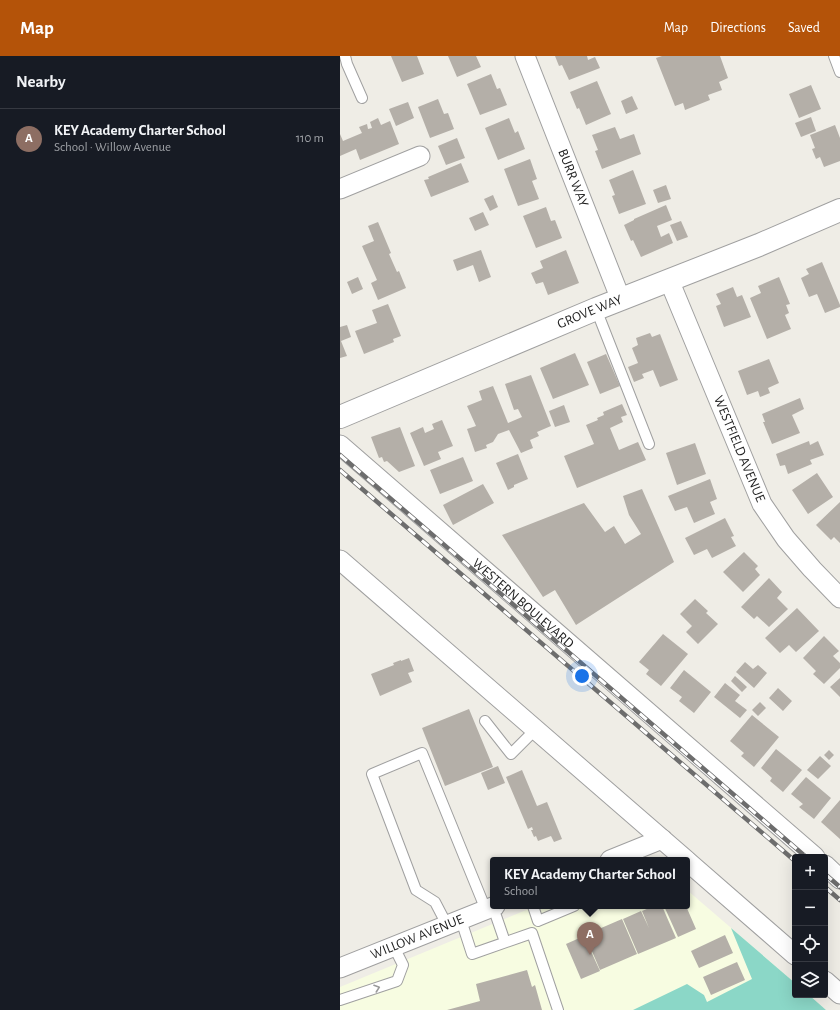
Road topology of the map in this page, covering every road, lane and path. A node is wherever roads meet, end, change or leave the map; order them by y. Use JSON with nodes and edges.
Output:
{"nodes":[{"id":1,"x":345,"y":56,"type":"edge"},
{"id":2,"x":526,"y":56,"type":"edge"},
{"id":3,"x":834,"y":56,"type":"edge"},
{"id":4,"x":840,"y":72,"type":"edge"},
{"id":5,"x":362,"y":98,"type":"dead end"},
{"id":6,"x":420,"y":156,"type":"dead end"},
{"id":7,"x":340,"y":189,"type":"edge"},
{"id":8,"x":840,"y":210,"type":"edge"},
{"id":9,"x":669,"y":280,"type":"junction"},
{"id":10,"x":621,"y":300,"type":"junction"},
{"id":11,"x":596,"y":309,"type":"junction"},
{"id":12,"x":340,"y":417,"type":"edge"},
{"id":13,"x":649,"y":444,"type":"dead end"},
{"id":14,"x":340,"y":445,"type":"edge"},
{"id":15,"x":340,"y":560,"type":"edge"},
{"id":16,"x":840,"y":598,"type":"edge"},
{"id":17,"x":485,"y":721,"type":"dead end"},
{"id":18,"x":535,"y":730,"type":"junction"},
{"id":19,"x":662,"y":839,"type":"junction"},
{"id":20,"x":812,"y":854,"type":"edge"},
{"id":21,"x":617,"y":857,"type":"edge"},
{"id":22,"x":681,"y":857,"type":"edge"},
{"id":23,"x":690,"y":865,"type":"edge"},
{"id":24,"x":828,"y":868,"type":"edge"},
{"id":25,"x":840,"y":878,"type":"edge"},
{"id":26,"x":490,"y":903,"type":"edge"},
{"id":27,"x":490,"y":908,"type":"edge"},
{"id":28,"x":493,"y":909,"type":"edge"},
{"id":29,"x":534,"y":909,"type":"edge"},
{"id":30,"x":567,"y":909,"type":"edge"},
{"id":31,"x":454,"y":922,"type":"junction"},
{"id":32,"x":505,"y":942,"type":"junction"},
{"id":33,"x":394,"y":946,"type":"junction"},
{"id":34,"x":792,"y":952,"type":"edge"},
{"id":35,"x":341,"y":966,"type":"edge"},
{"id":36,"x":828,"y":984,"type":"edge"},
{"id":37,"x":840,"y":994,"type":"edge"},
{"id":38,"x":340,"y":1000,"type":"edge"},
{"id":39,"x":558,"y":1010,"type":"edge"}],
"edges":[{"from":1,"to":5,"type":"lane"},
{"from":2,"to":10,"type":"street","name":"BURR WAY"},
{"from":3,"to":4,"type":"lane"},
{"from":6,"to":7,"type":"street"},
{"from":8,"to":9,"type":"street","name":"GROVE WAY"},
{"from":9,"to":10,"type":"street","name":"GROVE WAY"},
{"from":9,"to":16,"type":"street","name":"WESTFIELD AVENUE"},
{"from":10,"to":11,"type":"street","name":"GROVE WAY"},
{"from":11,"to":12,"type":"street","name":"GROVE WAY"},
{"from":11,"to":13,"type":"lane"},
{"from":14,"to":20,"type":"street","name":"WESTERN BOULEVARD"},
{"from":15,"to":18,"type":"street"},
{"from":17,"to":18,"type":"lane"},
{"from":18,"to":19,"type":"street"},
{"from":19,"to":21,"type":"street"},
{"from":19,"to":22,"type":"street"},
{"from":23,"to":34,"type":"street"},
{"from":24,"to":25,"type":"street"},
{"from":26,"to":31,"type":"lane"},
{"from":27,"to":31,"type":"street","name":"WILLOW AVENUE"},
{"from":28,"to":32,"type":"lane"},
{"from":29,"to":30,"type":"lane"},
{"from":31,"to":32,"type":"lane"},
{"from":31,"to":33,"type":"street","name":"WILLOW AVENUE"},
{"from":32,"to":39,"type":"lane"},
{"from":33,"to":35,"type":"street","name":"WILLOW AVENUE"},
{"from":38,"to":33,"type":"lane","one_way":true},
{"from":36,"to":37,"type":"street"}]}
